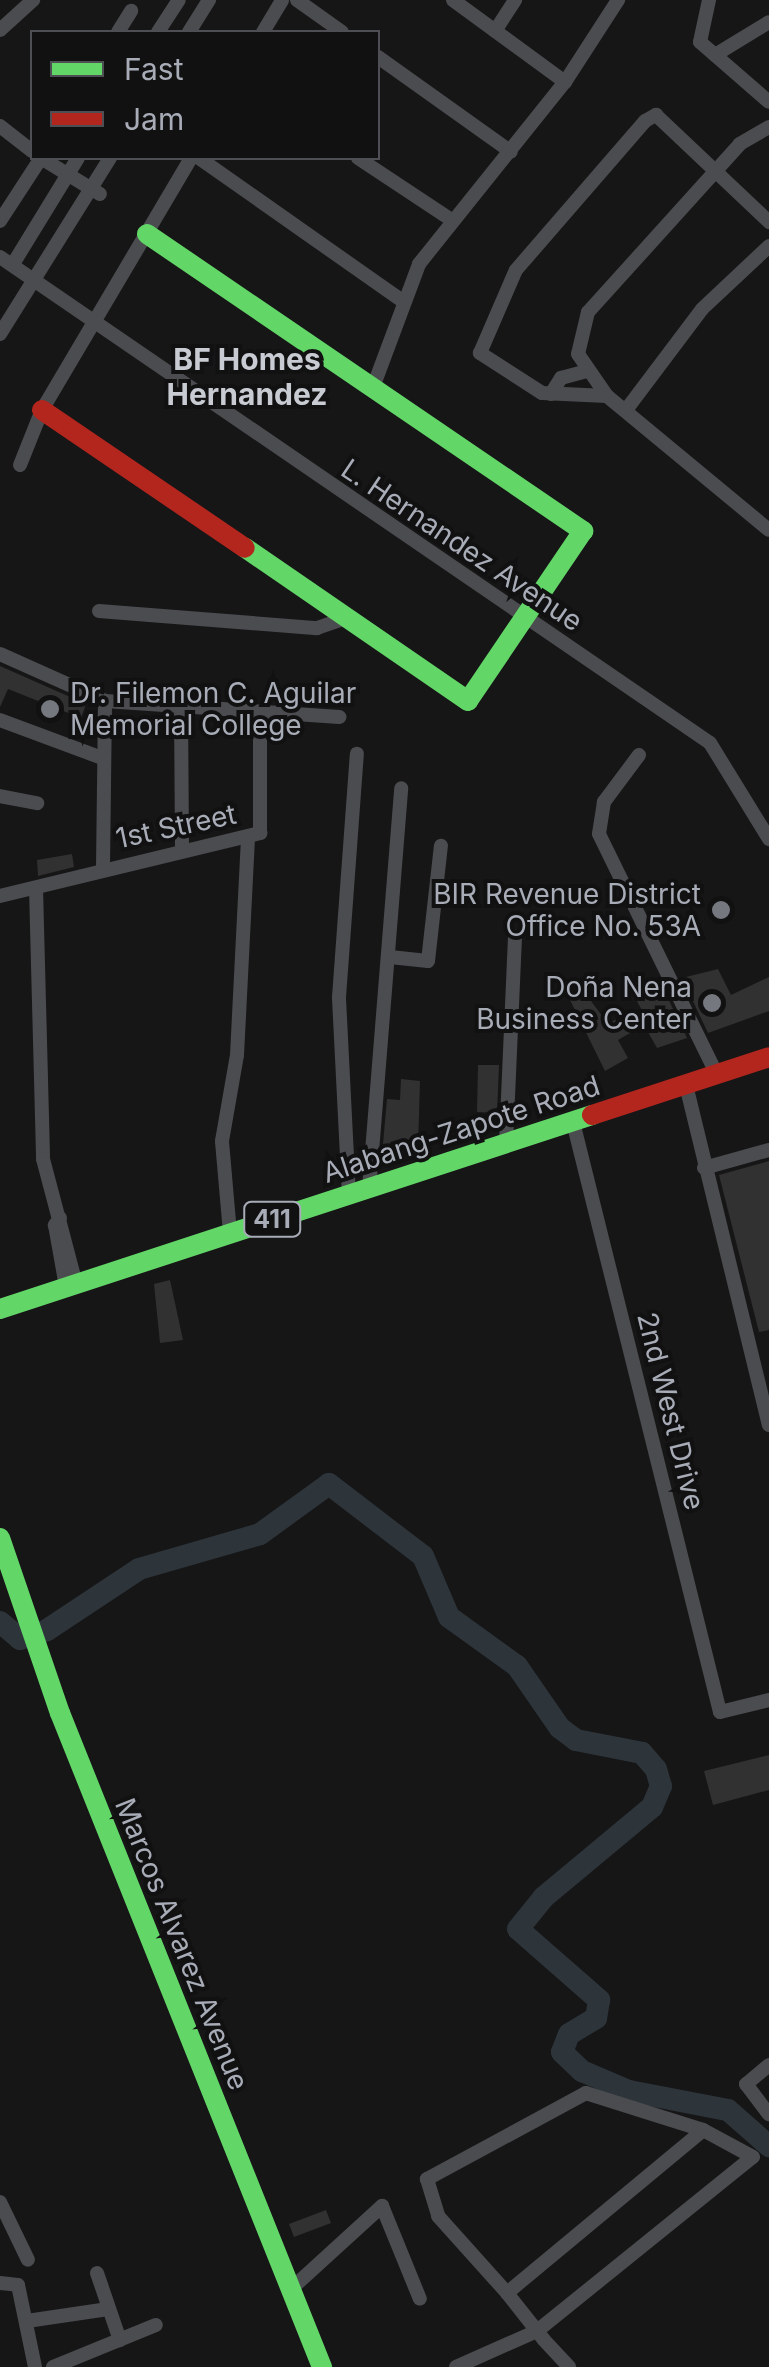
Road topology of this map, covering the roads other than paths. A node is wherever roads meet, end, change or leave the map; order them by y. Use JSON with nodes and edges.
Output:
{"nodes":[{"id":1,"x":33,"y":0,"type":"edge"},
{"id":2,"x":179,"y":0,"type":"edge"},
{"id":3,"x":209,"y":0,"type":"edge"},
{"id":4,"x":282,"y":0,"type":"edge"},
{"id":5,"x":296,"y":0,"type":"edge"},
{"id":6,"x":453,"y":0,"type":"edge"},
{"id":7,"x":515,"y":0,"type":"edge"},
{"id":8,"x":618,"y":0,"type":"edge"},
{"id":9,"x":709,"y":0,"type":"edge"},
{"id":10,"x":132,"y":11,"type":"dead end"},
{"id":11,"x":769,"y":22,"type":"edge"},
{"id":12,"x":0,"y":30,"type":"edge"},
{"id":13,"x":119,"y":30,"type":"edge"},
{"id":14,"x":159,"y":30,"type":"edge"},
{"id":15,"x":189,"y":30,"type":"edge"},
{"id":16,"x":264,"y":30,"type":"edge"},
{"id":17,"x":339,"y":30,"type":"edge"},
{"id":18,"x":495,"y":32,"type":"junction"},
{"id":19,"x":716,"y":54,"type":"junction"},
{"id":20,"x":380,"y":59,"type":"edge"},
{"id":21,"x":566,"y":82,"type":"junction"},
{"id":22,"x":769,"y":102,"type":"edge"},
{"id":23,"x":0,"y":126,"type":"edge"},
{"id":24,"x":769,"y":127,"type":"edge"},
{"id":25,"x":30,"y":149,"type":"edge"},
{"id":26,"x":511,"y":152,"type":"junction"},
{"id":27,"x":40,"y":160,"type":"edge"},
{"id":28,"x":44,"y":160,"type":"edge"},
{"id":29,"x":77,"y":160,"type":"edge"},
{"id":30,"x":109,"y":160,"type":"edge"},
{"id":31,"x":189,"y":160,"type":"edge"},
{"id":32,"x":202,"y":160,"type":"edge"},
{"id":33,"x":361,"y":160,"type":"edge"},
{"id":34,"x":67,"y":175,"type":"junction"},
{"id":35,"x":712,"y":175,"type":"junction"},
{"id":36,"x":95,"y":192,"type":"junction"},
{"id":37,"x":450,"y":219,"type":"junction"},
{"id":38,"x":0,"y":221,"type":"edge"},
{"id":39,"x":769,"y":222,"type":"edge"},
{"id":40,"x":147,"y":234,"type":"junction"},
{"id":41,"x":769,"y":246,"type":"edge"},
{"id":42,"x":5,"y":264,"type":"edge"},
{"id":43,"x":34,"y":280,"type":"junction"},
{"id":44,"x":404,"y":302,"type":"junction"},
{"id":45,"x":94,"y":324,"type":"junction"},
{"id":46,"x":0,"y":334,"type":"edge"},
{"id":47,"x":584,"y":372,"type":"junction"},
{"id":48,"x":372,"y":390,"type":"junction"},
{"id":49,"x":551,"y":394,"type":"junction"},
{"id":50,"x":607,"y":396,"type":"junction"},
{"id":51,"x":42,"y":410,"type":"junction"},
{"id":52,"x":626,"y":410,"type":"junction"},
{"id":53,"x":20,"y":465,"type":"dead end"},
{"id":54,"x":769,"y":530,"type":"edge"},
{"id":55,"x":99,"y":610,"type":"dead end"},
{"id":56,"x":524,"y":618,"type":"junction"},
{"id":57,"x":344,"y":619,"type":"junction"},
{"id":58,"x":0,"y":654,"type":"edge"},
{"id":59,"x":105,"y":701,"type":"junction"},
{"id":60,"x":181,"y":704,"type":"junction"},
{"id":61,"x":260,"y":715,"type":"junction"},
{"id":62,"x":339,"y":716,"type":"dead end"},
{"id":63,"x":0,"y":720,"type":"edge"},
{"id":64,"x":358,"y":754,"type":"dead end"},
{"id":65,"x":638,"y":755,"type":"dead end"},
{"id":66,"x":102,"y":758,"type":"junction"},
{"id":67,"x":401,"y":788,"type":"dead end"},
{"id":68,"x":0,"y":796,"type":"edge"},
{"id":69,"x":37,"y":803,"type":"dead end"},
{"id":70,"x":254,"y":834,"type":"junction"},
{"id":71,"x":769,"y":839,"type":"edge"},
{"id":72,"x":440,"y":846,"type":"dead end"},
{"id":73,"x":182,"y":848,"type":"junction"},
{"id":74,"x":103,"y":868,"type":"junction"},
{"id":75,"x":36,"y":888,"type":"junction"},
{"id":76,"x":0,"y":896,"type":"edge"},
{"id":77,"x":515,"y":936,"type":"dead end"},
{"id":78,"x":390,"y":957,"type":"junction"},
{"id":79,"x":769,"y":1057,"type":"edge"},
{"id":80,"x":717,"y":1075,"type":"junction"},
{"id":81,"x":686,"y":1085,"type":"junction"},
{"id":82,"x":573,"y":1122,"type":"junction"},
{"id":83,"x":506,"y":1143,"type":"junction"},
{"id":84,"x":769,"y":1150,"type":"edge"},
{"id":85,"x":704,"y":1168,"type":"junction"},
{"id":86,"x":359,"y":1192,"type":"junction"},
{"id":87,"x":230,"y":1233,"type":"junction"},
{"id":88,"x":71,"y":1286,"type":"junction"},
{"id":89,"x":0,"y":1309,"type":"edge"},
{"id":90,"x":769,"y":1425,"type":"edge"},
{"id":91,"x":0,"y":1538,"type":"edge"},
{"id":92,"x":769,"y":1700,"type":"edge"},
{"id":93,"x":762,"y":2067,"type":"edge"},
{"id":94,"x":769,"y":2114,"type":"edge"},
{"id":95,"x":703,"y":2130,"type":"junction"},
{"id":96,"x":1,"y":2207,"type":"edge"},
{"id":97,"x":28,"y":2260,"type":"dead end"},
{"id":98,"x":97,"y":2273,"type":"dead end"},
{"id":99,"x":7,"y":2282,"type":"edge"},
{"id":100,"x":290,"y":2290,"type":"junction"},
{"id":101,"x":507,"y":2293,"type":"junction"},
{"id":102,"x":420,"y":2299,"type":"dead end"},
{"id":103,"x":108,"y":2309,"type":"junction"},
{"id":104,"x":26,"y":2321,"type":"junction"},
{"id":105,"x":156,"y":2326,"type":"dead end"},
{"id":106,"x":537,"y":2331,"type":"junction"},
{"id":107,"x":120,"y":2340,"type":"junction"},
{"id":108,"x":35,"y":2367,"type":"edge"},
{"id":109,"x":52,"y":2367,"type":"edge"},
{"id":110,"x":322,"y":2367,"type":"edge"},
{"id":111,"x":456,"y":2367,"type":"edge"},
{"id":112,"x":569,"y":2367,"type":"edge"}],
"edges":[{"from":1,"to":12,"type":"street"},
{"from":2,"to":14,"type":"street"},
{"from":3,"to":15,"type":"street"},
{"from":4,"to":16,"type":"street"},
{"from":5,"to":17,"type":"street"},
{"from":6,"to":18,"type":"street"},
{"from":7,"to":18,"type":"street"},
{"from":8,"to":21,"type":"street"},
{"from":9,"to":19,"type":"street"},
{"from":10,"to":13,"type":"street"},
{"from":11,"to":19,"type":"street"},
{"from":18,"to":21,"type":"street"},
{"from":19,"to":22,"type":"street"},
{"from":20,"to":26,"type":"street"},
{"from":21,"to":26,"type":"street"},
{"from":23,"to":25,"type":"street"},
{"from":24,"to":35,"type":"street"},
{"from":26,"to":37,"type":"street"},
{"from":27,"to":38,"type":"street"},
{"from":28,"to":34,"type":"street"},
{"from":29,"to":34,"type":"street"},
{"from":30,"to":36,"type":"street"},
{"from":31,"to":40,"type":"street"},
{"from":32,"to":44,"type":"street"},
{"from":33,"to":37,"type":"street"},
{"from":34,"to":36,"type":"street"},
{"from":34,"to":42,"type":"street"},
{"from":35,"to":39,"type":"street"},
{"from":35,"to":47,"type":"street"},
{"from":35,"to":49,"type":"street"},
{"from":36,"to":43,"type":"street"},
{"from":37,"to":44,"type":"street"},
{"from":40,"to":45,"type":"street"},
{"from":40,"to":48,"type":"main road"},
{"from":41,"to":52,"type":"street"},
{"from":42,"to":43,"type":"street","name":"L. Hernandez Avenue"},
{"from":43,"to":45,"type":"street","name":"L. Hernandez Avenue"},
{"from":43,"to":46,"type":"street"},
{"from":44,"to":48,"type":"street"},
{"from":45,"to":51,"type":"street"},
{"from":45,"to":56,"type":"street","name":"L. Hernandez Avenue"},
{"from":47,"to":49,"type":"street"},
{"from":47,"to":50,"type":"street"},
{"from":48,"to":56,"type":"main road"},
{"from":49,"to":50,"type":"street"},
{"from":50,"to":52,"type":"street"},
{"from":51,"to":53,"type":"street"},
{"from":51,"to":57,"type":"main road"},
{"from":52,"to":54,"type":"street"},
{"from":55,"to":57,"type":"street"},
{"from":56,"to":57,"type":"main road"},
{"from":56,"to":71,"type":"street","name":"L. Hernandez Avenue"},
{"from":58,"to":59,"type":"street"},
{"from":59,"to":60,"type":"street"},
{"from":59,"to":66,"type":"street"},
{"from":60,"to":61,"type":"street"},
{"from":60,"to":73,"type":"street"},
{"from":61,"to":62,"type":"street"},
{"from":61,"to":70,"type":"street"},
{"from":63,"to":66,"type":"street"},
{"from":64,"to":86,"type":"street"},
{"from":65,"to":80,"type":"street"},
{"from":66,"to":74,"type":"street"},
{"from":67,"to":78,"type":"street"},
{"from":68,"to":69,"type":"street"},
{"from":70,"to":73,"type":"street","name":"1st Street"},
{"from":70,"to":87,"type":"street"},
{"from":72,"to":78,"type":"street"},
{"from":73,"to":74,"type":"street","name":"1st Street"},
{"from":74,"to":75,"type":"street","name":"1st Street"},
{"from":75,"to":76,"type":"street","name":"1st Street"},
{"from":75,"to":88,"type":"street"},
{"from":77,"to":83,"type":"street"},
{"from":78,"to":86,"type":"street"},
{"from":79,"to":80,"type":"main road","name":"Alabang-Zapote Road","number":"411"},
{"from":80,"to":81,"type":"main road","name":"Alabang-Zapote Road","number":"411"},
{"from":81,"to":82,"type":"main road","name":"Alabang-Zapote Road","number":"411"},
{"from":81,"to":85,"type":"street"},
{"from":82,"to":83,"type":"main road","name":"Alabang-Zapote Road","number":"411"},
{"from":82,"to":92,"type":"street","name":"2nd West Drive"},
{"from":83,"to":86,"type":"main road","name":"Alabang-Zapote Road","number":"411"},
{"from":84,"to":85,"type":"street"},
{"from":85,"to":90,"type":"street"},
{"from":86,"to":87,"type":"main road","name":"Alabang-Zapote Road","number":"411"},
{"from":87,"to":88,"type":"main road","name":"Alabang-Zapote Road","number":"411"},
{"from":88,"to":89,"type":"main road","name":"Alabang-Zapote Road","number":"411"},
{"from":91,"to":100,"type":"main road","name":"Marcos Alvarez Avenue"},
{"from":93,"to":94,"type":"street"},
{"from":95,"to":101,"type":"street"},
{"from":95,"to":101,"type":"street"},
{"from":95,"to":106,"type":"street"},
{"from":96,"to":97,"type":"street"},
{"from":98,"to":103,"type":"street"},
{"from":99,"to":104,"type":"street"},
{"from":100,"to":102,"type":"street"},
{"from":100,"to":110,"type":"main road","name":"Marcos Alvarez Avenue"},
{"from":101,"to":106,"type":"street"},
{"from":103,"to":104,"type":"street"},
{"from":103,"to":107,"type":"street"},
{"from":104,"to":108,"type":"street"},
{"from":105,"to":107,"type":"street"},
{"from":106,"to":111,"type":"street"},
{"from":106,"to":112,"type":"street"},
{"from":107,"to":109,"type":"street"}]}
